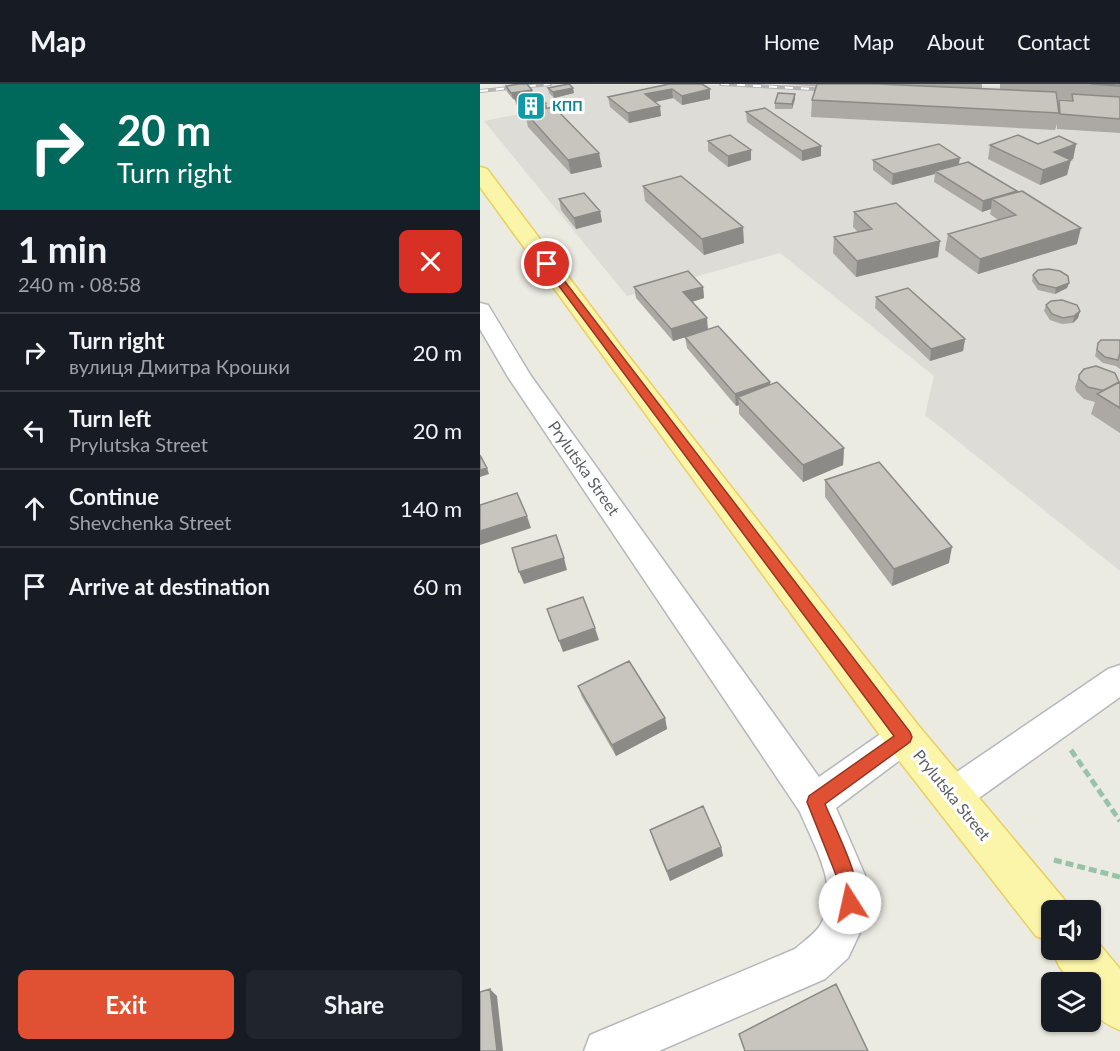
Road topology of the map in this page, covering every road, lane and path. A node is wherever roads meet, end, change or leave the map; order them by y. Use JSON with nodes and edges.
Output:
{"nodes":[{"id":1,"x":480,"y":173,"type":"edge"},
{"id":2,"x":480,"y":310,"type":"edge"},
{"id":3,"x":1120,"y":679,"type":"edge"},
{"id":4,"x":1053,"y":725,"type":"junction"},
{"id":5,"x":904,"y":737,"type":"junction"},
{"id":6,"x":952,"y":796,"type":"junction"},
{"id":7,"x":815,"y":802,"type":"junction"},
{"id":8,"x":1120,"y":820,"type":"edge"},
{"id":9,"x":1041,"y":906,"type":"edge"},
{"id":10,"x":1083,"y":960,"type":"edge"},
{"id":11,"x":1120,"y":1006,"type":"edge"},
{"id":12,"x":606,"y":1051,"type":"edge"}],
"edges":[{"from":1,"to":5,"type":"main road","name":"Prylutska Street"},
{"from":2,"to":7,"type":"street","name":"Prylutska Street"},
{"from":3,"to":4,"type":"street"},
{"from":4,"to":6,"type":"street"},
{"from":4,"to":8,"type":"path"},
{"from":5,"to":6,"type":"main road","name":"Prylutska Street"},
{"from":5,"to":7,"type":"street"},
{"from":6,"to":9,"type":"main road","name":"Prylutska Street"},
{"from":7,"to":12,"type":"street","name":"Prylutska Street"},
{"from":10,"to":11,"type":"main road"}]}
